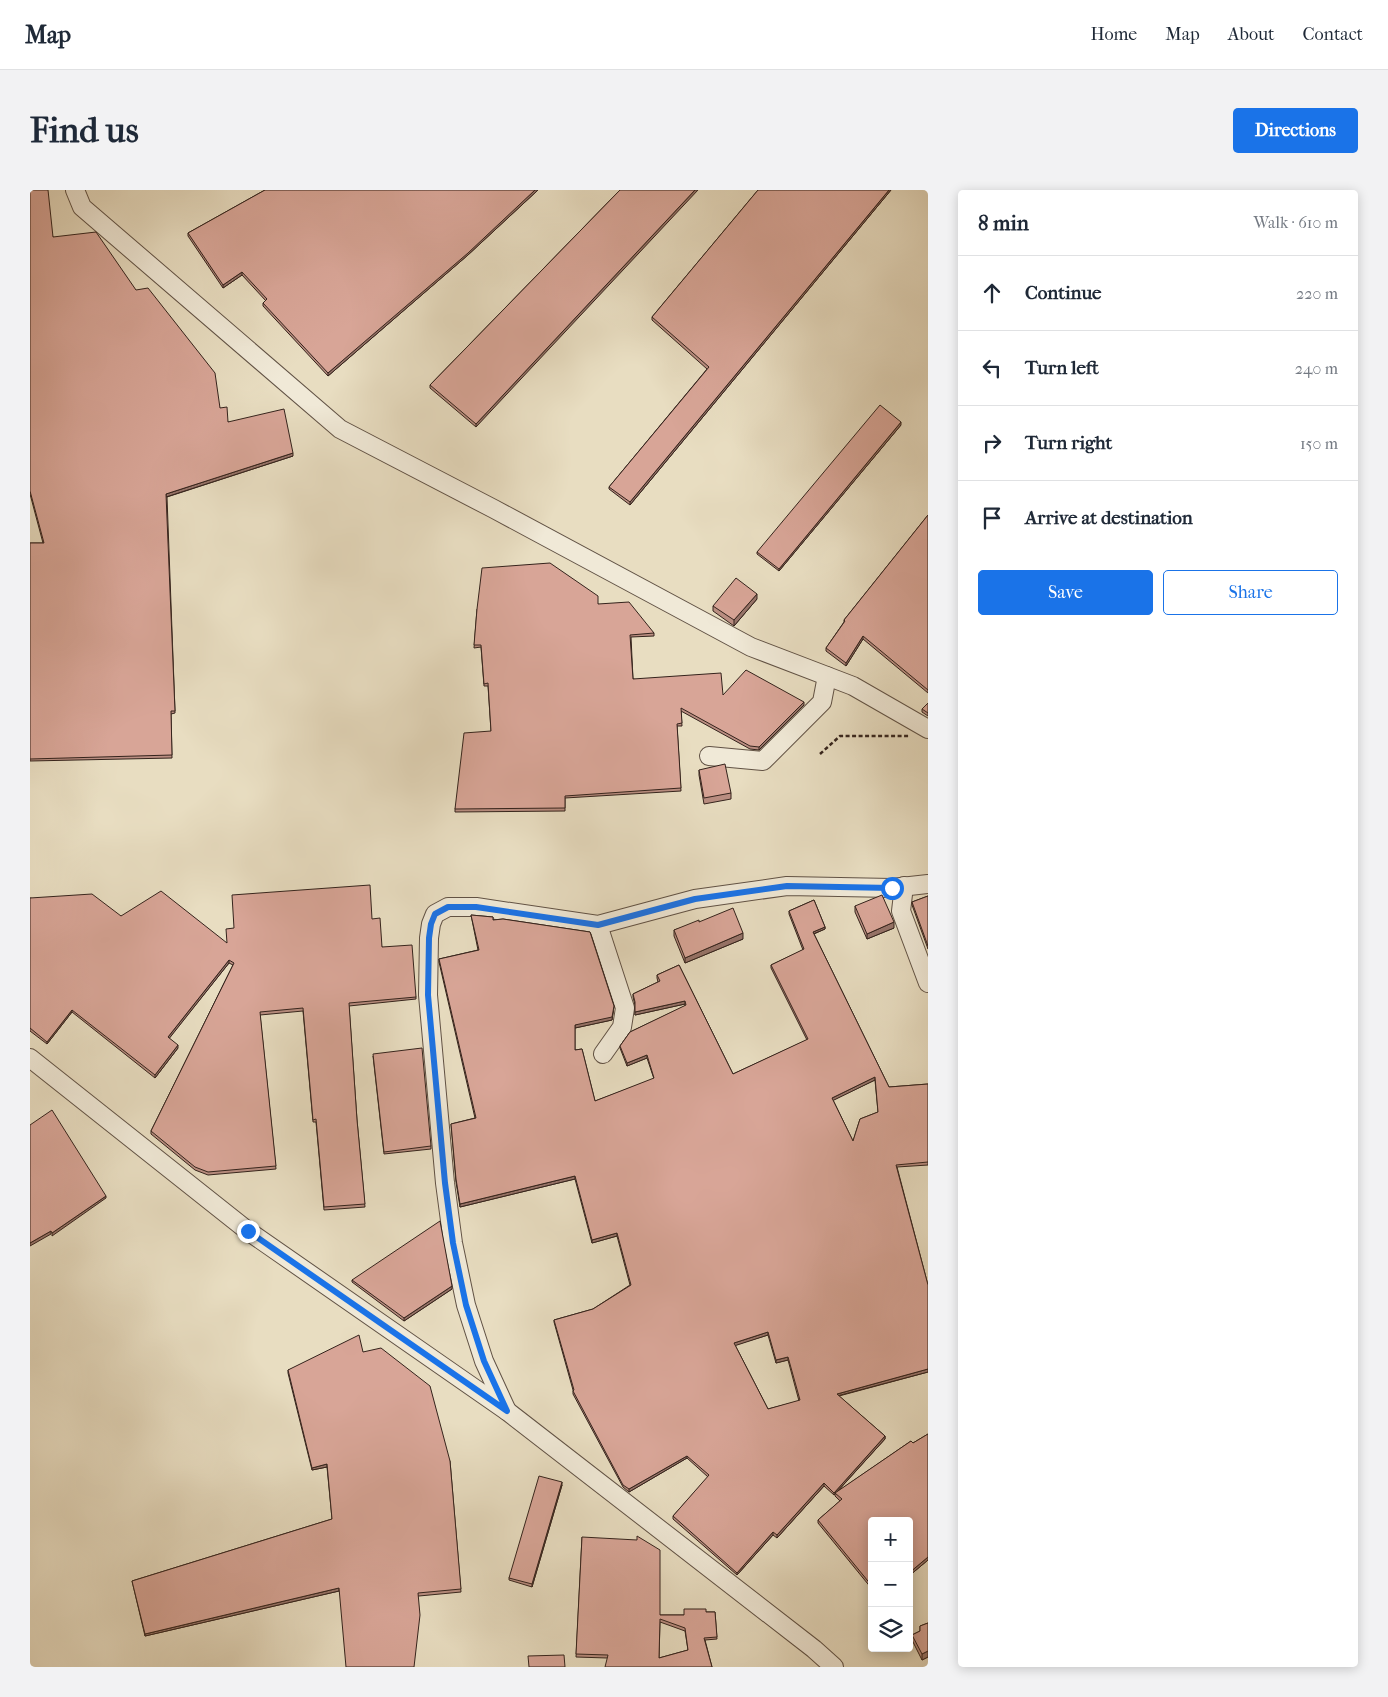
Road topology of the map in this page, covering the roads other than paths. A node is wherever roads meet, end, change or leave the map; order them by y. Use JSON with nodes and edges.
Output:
{"nodes":[{"id":1,"x":76,"y":190,"type":"edge"},
{"id":2,"x":827,"y":676,"type":"junction"},
{"id":3,"x":924,"y":726,"type":"edge"},
{"id":4,"x":708,"y":756,"type":"dead end"},
{"id":5,"x":928,"y":884,"type":"edge"},
{"id":6,"x":904,"y":886,"type":"junction"},
{"id":7,"x":598,"y":925,"type":"junction"},
{"id":8,"x":928,"y":983,"type":"edge"},
{"id":9,"x":604,"y":1054,"type":"dead end"},
{"id":10,"x":30,"y":1058,"type":"edge"},
{"id":11,"x":507,"y":1411,"type":"junction"},
{"id":12,"x":834,"y":1667,"type":"edge"}],
"edges":[{"from":1,"to":2,"type":"street"},
{"from":2,"to":3,"type":"street"},
{"from":2,"to":4,"type":"street"},
{"from":5,"to":6,"type":"street"},
{"from":6,"to":7,"type":"street"},
{"from":6,"to":8,"type":"street"},
{"from":7,"to":9,"type":"street"},
{"from":7,"to":11,"type":"street"},
{"from":10,"to":11,"type":"street"},
{"from":11,"to":12,"type":"street"}]}
